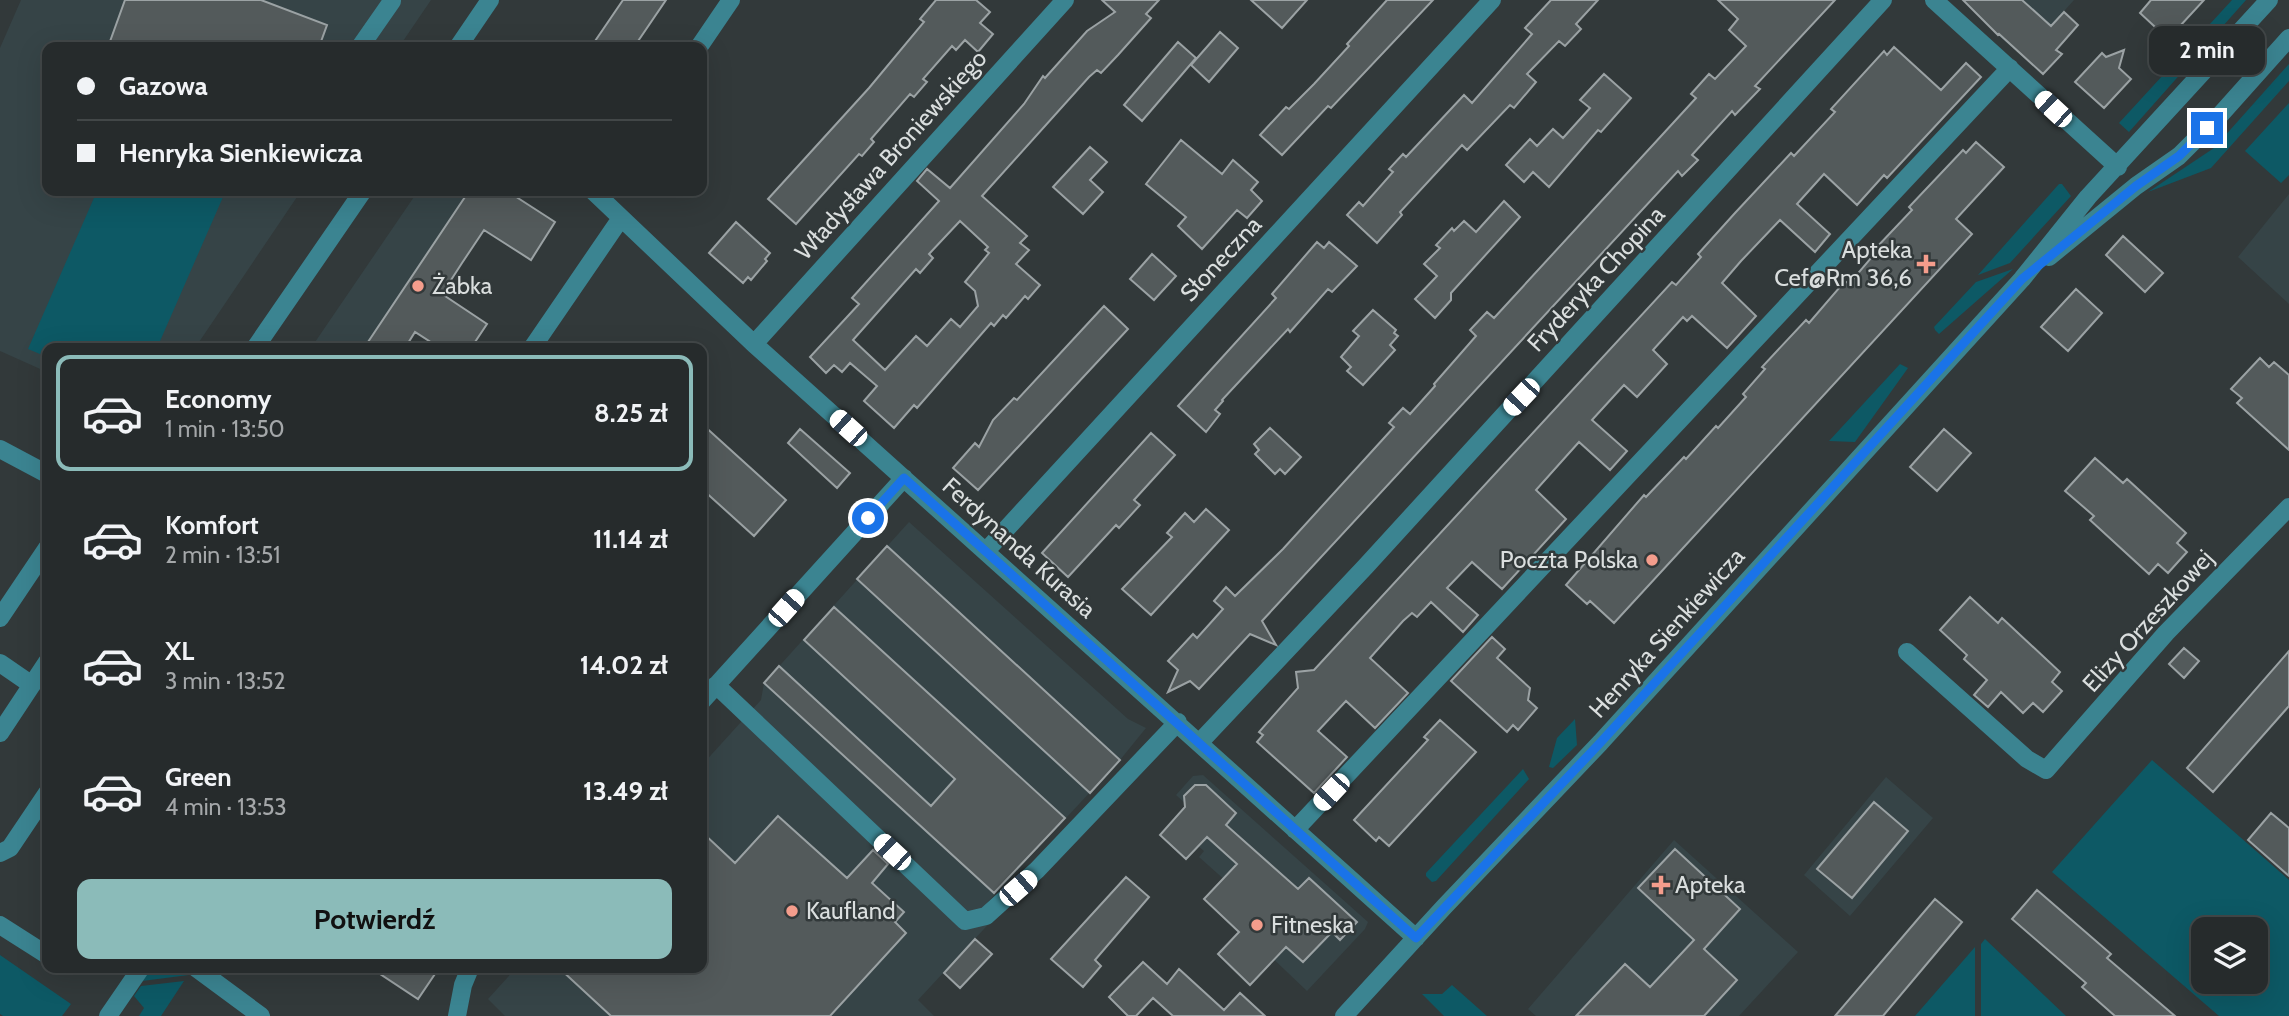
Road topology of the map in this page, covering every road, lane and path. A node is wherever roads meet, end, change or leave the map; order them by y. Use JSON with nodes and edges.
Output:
{"nodes":[{"id":1,"x":490,"y":0,"type":"edge"},
{"id":2,"x":731,"y":0,"type":"edge"},
{"id":3,"x":1065,"y":0,"type":"edge"},
{"id":4,"x":1492,"y":0,"type":"edge"},
{"id":5,"x":1884,"y":0,"type":"edge"},
{"id":6,"x":1934,"y":0,"type":"edge"},
{"id":7,"x":2269,"y":0,"type":"edge"},
{"id":8,"x":392,"y":1,"type":"edge"},
{"id":9,"x":2289,"y":38,"type":"edge"},
{"id":10,"x":363,"y":42,"type":"edge"},
{"id":11,"x":461,"y":42,"type":"edge"},
{"id":12,"x":702,"y":42,"type":"edge"},
{"id":13,"x":2010,"y":68,"type":"junction"},
{"id":14,"x":2118,"y":167,"type":"junction"},
{"id":15,"x":360,"y":196,"type":"edge"},
{"id":16,"x":601,"y":196,"type":"edge"},
{"id":17,"x":621,"y":218,"type":"junction"},
{"id":18,"x":2022,"y":279,"type":"junction"},
{"id":19,"x":258,"y":343,"type":"edge"},
{"id":20,"x":535,"y":343,"type":"edge"},
{"id":21,"x":754,"y":344,"type":"junction"},
{"id":22,"x":0,"y":449,"type":"edge"},
{"id":23,"x":42,"y":471,"type":"edge"},
{"id":24,"x":904,"y":478,"type":"junction"},
{"id":25,"x":2289,"y":507,"type":"edge"},
{"id":26,"x":986,"y":551,"type":"junction"},
{"id":27,"x":42,"y":555,"type":"edge"},
{"id":28,"x":0,"y":618,"type":"edge"},
{"id":29,"x":1907,"y":652,"type":"dead end"},
{"id":30,"x":0,"y":663,"type":"edge"},
{"id":31,"x":42,"y":670,"type":"edge"},
{"id":32,"x":32,"y":685,"type":"junction"},
{"id":33,"x":716,"y":685,"type":"junction"},
{"id":34,"x":707,"y":695,"type":"edge"},
{"id":35,"x":1178,"y":722,"type":"junction"},
{"id":36,"x":0,"y":733,"type":"edge"},
{"id":37,"x":1200,"y":742,"type":"junction"},
{"id":38,"x":42,"y":800,"type":"edge"},
{"id":39,"x":1295,"y":830,"type":"junction"},
{"id":40,"x":0,"y":853,"type":"edge"},
{"id":41,"x":0,"y":925,"type":"edge"},
{"id":42,"x":1416,"y":938,"type":"junction"},
{"id":43,"x":42,"y":952,"type":"edge"},
{"id":44,"x":138,"y":973,"type":"edge"},
{"id":45,"x":203,"y":973,"type":"edge"},
{"id":46,"x":468,"y":973,"type":"edge"},
{"id":47,"x":108,"y":1016,"type":"edge"},
{"id":48,"x":261,"y":1016,"type":"edge"},
{"id":49,"x":457,"y":1016,"type":"edge"},
{"id":50,"x":1344,"y":1016,"type":"edge"}],
"edges":[{"from":1,"to":11,"type":"street"},
{"from":2,"to":12,"type":"street"},
{"from":3,"to":21,"type":"street","name":"Władysława Broniewskiego"},
{"from":4,"to":26,"type":"street","name":"Słoneczna"},
{"from":5,"to":37,"type":"street","name":"Fryderyka Chopina"},
{"from":6,"to":13,"type":"street"},
{"from":7,"to":14,"type":"street","name":"Henryka Sienkiewicza"},
{"from":8,"to":10,"type":"street"},
{"from":9,"to":18,"type":"street","name":"Henryka Sienkiewicza"},
{"from":13,"to":14,"type":"street"},
{"from":13,"to":39,"type":"street"},
{"from":14,"to":18,"type":"street","name":"Henryka Sienkiewicza"},
{"from":15,"to":19,"type":"street"},
{"from":16,"to":17,"type":"street","name":"Ferdynanda Kurasia"},
{"from":17,"to":20,"type":"street"},
{"from":17,"to":21,"type":"street","name":"Ferdynanda Kurasia"},
{"from":18,"to":42,"type":"street","name":"Henryka Sienkiewicza"},
{"from":21,"to":24,"type":"street","name":"Ferdynanda Kurasia"},
{"from":22,"to":23,"type":"street"},
{"from":24,"to":26,"type":"street","name":"Ferdynanda Kurasia"},
{"from":24,"to":33,"type":"street"},
{"from":25,"to":29,"type":"street","name":"Elizy Orzeszkowej"},
{"from":26,"to":35,"type":"street","name":"Ferdynanda Kurasia"},
{"from":27,"to":28,"type":"street"},
{"from":30,"to":32,"type":"street"},
{"from":31,"to":32,"type":"street"},
{"from":32,"to":36,"type":"street"},
{"from":33,"to":34,"type":"street"},
{"from":33,"to":35,"type":"street"},
{"from":35,"to":37,"type":"street","name":"Ferdynanda Kurasia"},
{"from":37,"to":39,"type":"street","name":"Ferdynanda Kurasia"},
{"from":38,"to":40,"type":"street"},
{"from":39,"to":42,"type":"street","name":"Ferdynanda Kurasia"},
{"from":41,"to":43,"type":"street"},
{"from":42,"to":50,"type":"street","name":"Henryka Sienkiewicza"},
{"from":44,"to":47,"type":"street"},
{"from":45,"to":48,"type":"street"},
{"from":46,"to":49,"type":"street"}]}
